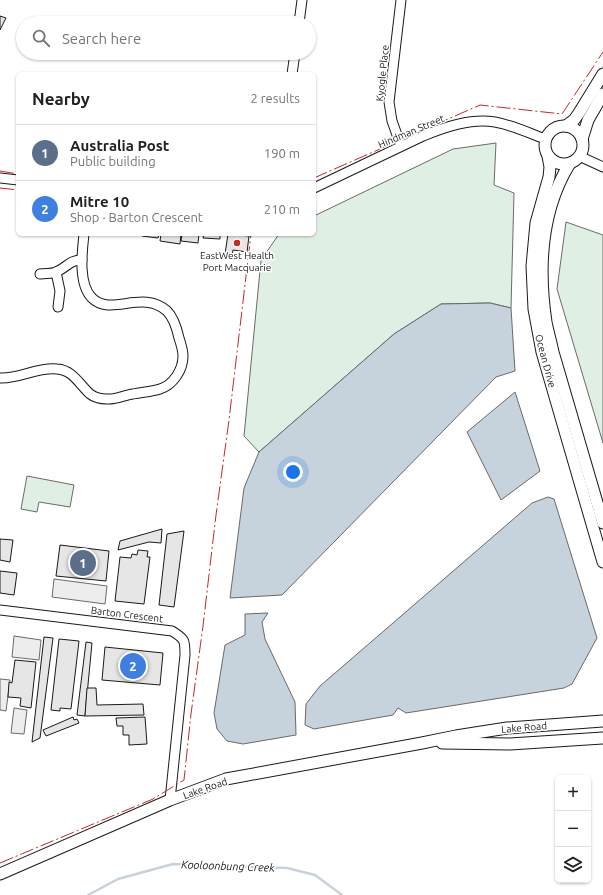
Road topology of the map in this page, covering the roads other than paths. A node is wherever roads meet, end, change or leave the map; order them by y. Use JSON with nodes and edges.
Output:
{"nodes":[{"id":1,"x":302,"y":0,"type":"edge"},
{"id":2,"x":401,"y":0,"type":"edge"},
{"id":3,"x":300,"y":16,"type":"edge"},
{"id":4,"x":294,"y":60,"type":"edge"},
{"id":5,"x":292,"y":72,"type":"edge"},
{"id":6,"x":603,"y":74,"type":"edge"},
{"id":7,"x":603,"y":94,"type":"edge"},
{"id":8,"x":566,"y":126,"type":"junction"},
{"id":9,"x":545,"y":139,"type":"junction"},
{"id":10,"x":582,"y":139,"type":"junction"},
{"id":11,"x":401,"y":146,"type":"junction"},
{"id":12,"x":548,"y":156,"type":"junction"},
{"id":13,"x":579,"y":156,"type":"junction"},
{"id":14,"x":570,"y":163,"type":"junction"},
{"id":15,"x":603,"y":167,"type":"edge"},
{"id":16,"x":1,"y":178,"type":"edge"},
{"id":17,"x":16,"y":180,"type":"edge"},
{"id":18,"x":316,"y":187,"type":"edge"},
{"id":19,"x":0,"y":188,"type":"edge"},
{"id":20,"x":84,"y":236,"type":"edge"},
{"id":21,"x":82,"y":260,"type":"junction"},
{"id":22,"x":56,"y":272,"type":"junction"},
{"id":23,"x":40,"y":274,"type":"dead end"},
{"id":24,"x":58,"y":307,"type":"dead end"},
{"id":25,"x":0,"y":378,"type":"edge"},
{"id":26,"x":603,"y":523,"type":"edge"},
{"id":27,"x":603,"y":562,"type":"edge"},
{"id":28,"x":0,"y":610,"type":"edge"},
{"id":29,"x":603,"y":721,"type":"edge"},
{"id":30,"x":603,"y":738,"type":"edge"},
{"id":31,"x":422,"y":743,"type":"junction"},
{"id":32,"x":170,"y":800,"type":"junction"},
{"id":33,"x":0,"y":874,"type":"edge"}],
"edges":[{"from":1,"to":3,"type":"street"},
{"from":2,"to":11,"type":"street","name":"Kyogle Place"},
{"from":4,"to":5,"type":"street"},
{"from":6,"to":8,"type":"main road"},
{"from":7,"to":10,"type":"main road"},
{"from":8,"to":9,"type":"main road"},
{"from":8,"to":10,"type":"main road"},
{"from":9,"to":11,"type":"street","name":"Hindman Street"},
{"from":9,"to":12,"type":"main road"},
{"from":10,"to":13,"type":"main road"},
{"from":11,"to":18,"type":"street","name":"Hindman Street"},
{"from":12,"to":14,"type":"main road"},
{"from":12,"to":27,"type":"main road","name":"Ocean Drive"},
{"from":13,"to":14,"type":"main road"},
{"from":13,"to":15,"type":"street"},
{"from":14,"to":26,"type":"main road","name":"Ocean Drive"},
{"from":16,"to":17,"type":"street"},
{"from":16,"to":19,"type":"street"},
{"from":20,"to":21,"type":"street"},
{"from":21,"to":22,"type":"street"},
{"from":21,"to":25,"type":"street"},
{"from":22,"to":23,"type":"street"},
{"from":22,"to":24,"type":"street"},
{"from":28,"to":32,"type":"street","name":"Barton Crescent"},
{"from":29,"to":31,"type":"main road","name":"Lake Road"},
{"from":30,"to":31,"type":"main road","name":"Lake Road"},
{"from":31,"to":32,"type":"main road","name":"Lake Road"},
{"from":32,"to":33,"type":"main road","name":"Lake Road"}]}
